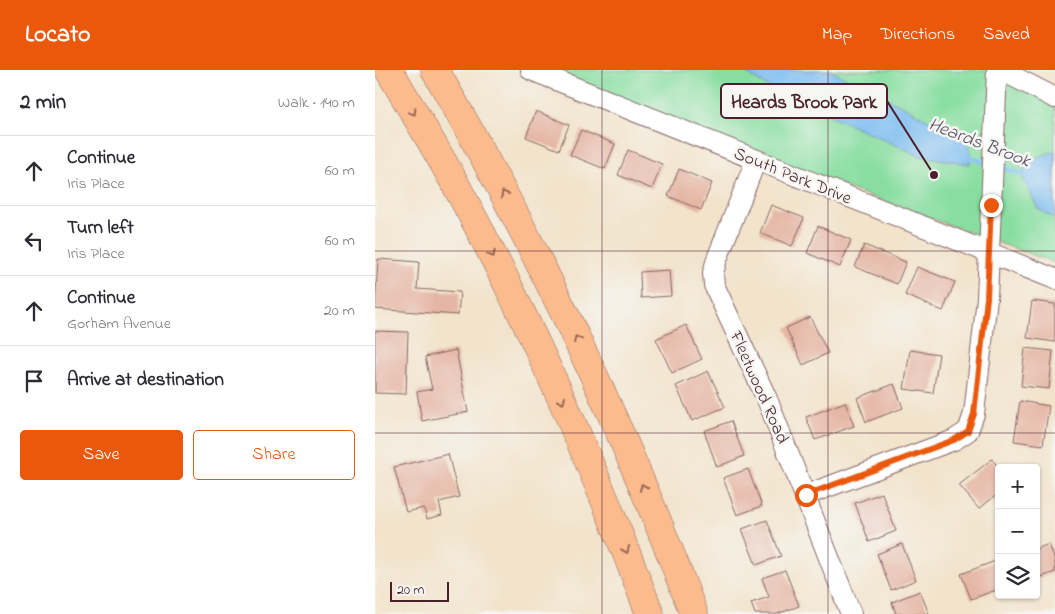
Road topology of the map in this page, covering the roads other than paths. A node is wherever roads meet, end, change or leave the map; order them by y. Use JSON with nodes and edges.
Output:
{"nodes":[{"id":1,"x":389,"y":70,"type":"edge"},
{"id":2,"x":435,"y":70,"type":"edge"},
{"id":3,"x":531,"y":70,"type":"edge"},
{"id":4,"x":997,"y":70,"type":"edge"},
{"id":5,"x":1001,"y":70,"type":"edge"},
{"id":6,"x":1055,"y":98,"type":"edge"},
{"id":7,"x":756,"y":160,"type":"junction"},
{"id":8,"x":989,"y":254,"type":"junction"},
{"id":9,"x":1055,"y":279,"type":"edge"},
{"id":10,"x":806,"y":495,"type":"junction"},
{"id":11,"x":650,"y":614,"type":"edge"},
{"id":12,"x":694,"y":614,"type":"edge"},
{"id":13,"x":851,"y":614,"type":"edge"}],
"edges":[{"from":1,"to":11,"type":"highway","one_way":true},
{"from":12,"to":2,"type":"highway","one_way":true},
{"from":3,"to":7,"type":"street","name":"South Park Drive"},
{"from":4,"to":8,"type":"street"},
{"from":5,"to":6,"type":"street"},
{"from":7,"to":8,"type":"street","name":"South Park Drive"},
{"from":7,"to":10,"type":"street","name":"Fleetwood Road"},
{"from":8,"to":9,"type":"street","name":"South Park Drive"},
{"from":8,"to":10,"type":"street"},
{"from":10,"to":13,"type":"street","name":"Fleetwood Road"}]}
